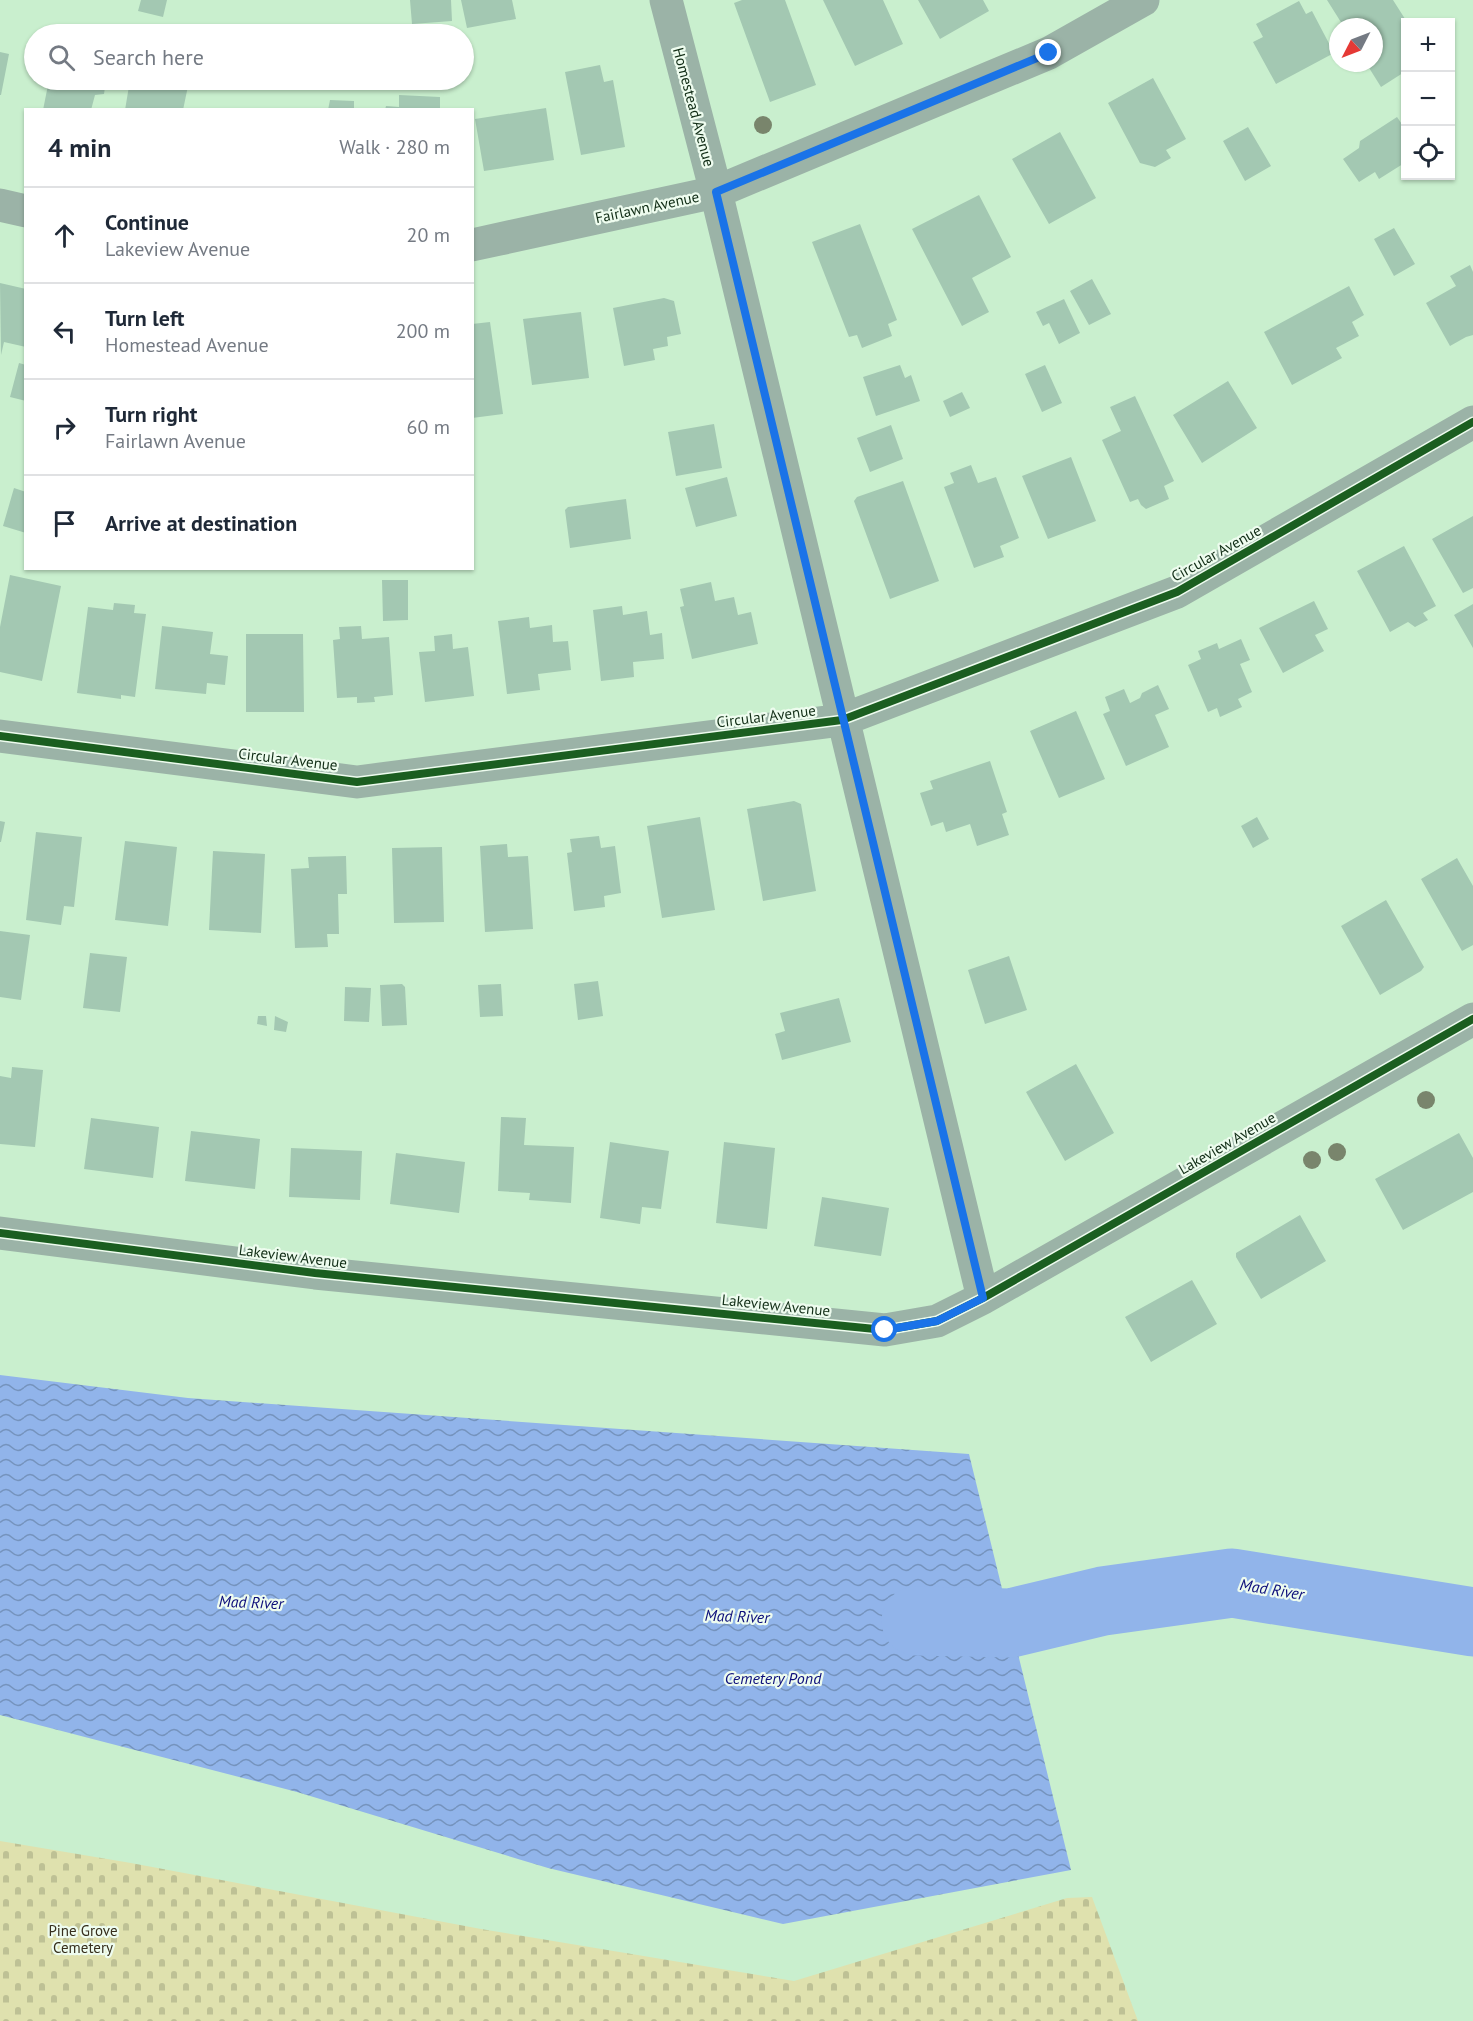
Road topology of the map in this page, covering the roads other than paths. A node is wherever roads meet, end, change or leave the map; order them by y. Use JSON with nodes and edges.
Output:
{"nodes":[{"id":1,"x":666,"y":0,"type":"edge"},
{"id":2,"x":1143,"y":0,"type":"edge"},
{"id":3,"x":716,"y":192,"type":"junction"},
{"id":4,"x":0,"y":205,"type":"edge"},
{"id":5,"x":24,"y":211,"type":"edge"},
{"id":6,"x":474,"y":245,"type":"edge"},
{"id":7,"x":1473,"y":422,"type":"edge"},
{"id":8,"x":842,"y":720,"type":"junction"},
{"id":9,"x":0,"y":735,"type":"edge"},
{"id":10,"x":1473,"y":1019,"type":"edge"},
{"id":11,"x":0,"y":1233,"type":"edge"},
{"id":12,"x":983,"y":1298,"type":"junction"}],
"edges":[{"from":1,"to":3,"type":"street","name":"Homestead Avenue"},
{"from":2,"to":3,"type":"street","name":"Fairlawn Avenue"},
{"from":3,"to":6,"type":"street","name":"Fairlawn Avenue"},
{"from":3,"to":8,"type":"street","name":"Homestead Avenue"},
{"from":4,"to":5,"type":"street"},
{"from":7,"to":8,"type":"street","name":"Circular Avenue"},
{"from":8,"to":9,"type":"street","name":"Circular Avenue"},
{"from":8,"to":12,"type":"street","name":"Homestead Avenue"},
{"from":10,"to":12,"type":"street","name":"Lakeview Avenue"},
{"from":11,"to":12,"type":"street","name":"Lakeview Avenue"}]}
